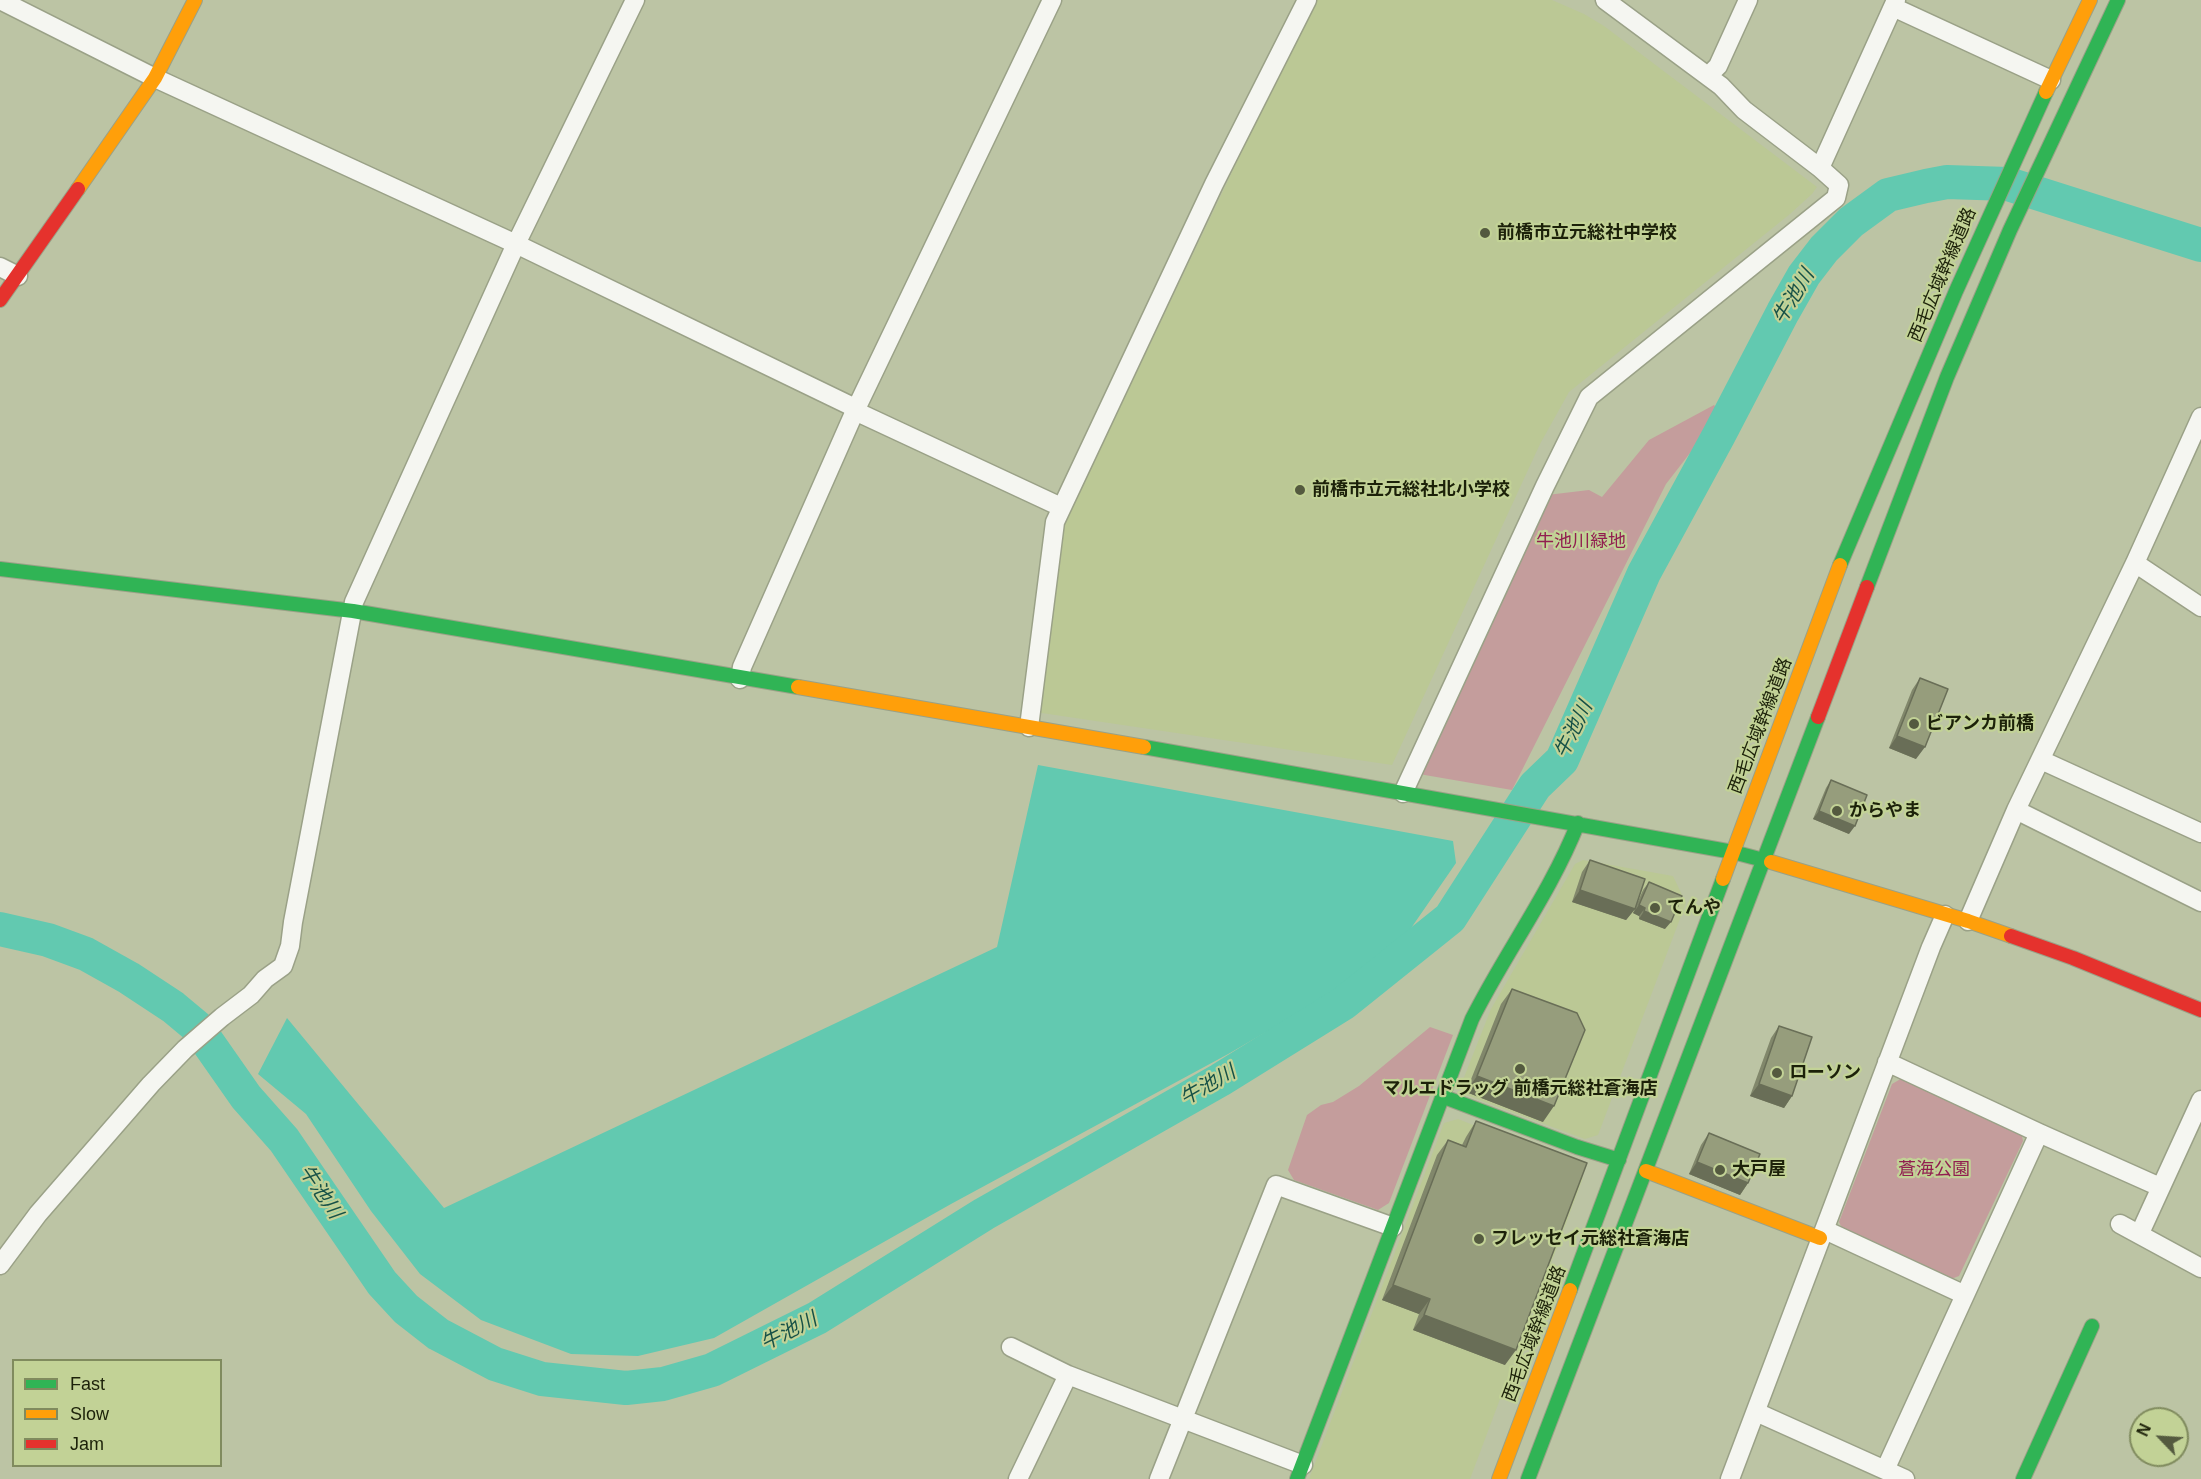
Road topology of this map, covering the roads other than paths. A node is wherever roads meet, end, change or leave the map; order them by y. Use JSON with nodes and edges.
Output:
{"nodes":[{"id":1,"x":0,"y":0,"type":"edge"},
{"id":2,"x":195,"y":0,"type":"edge"},
{"id":3,"x":635,"y":0,"type":"edge"},
{"id":4,"x":1052,"y":0,"type":"edge"},
{"id":5,"x":1307,"y":0,"type":"edge"},
{"id":6,"x":1605,"y":0,"type":"edge"},
{"id":7,"x":1748,"y":0,"type":"edge"},
{"id":8,"x":2090,"y":0,"type":"edge"},
{"id":9,"x":2118,"y":0,"type":"edge"},
{"id":10,"x":1895,"y":3,"type":"edge"},
{"id":11,"x":1708,"y":76,"type":"junction"},
{"id":12,"x":156,"y":78,"type":"junction"},
{"id":13,"x":2051,"y":80,"type":"junction"},
{"id":14,"x":1820,"y":168,"type":"junction"},
{"id":15,"x":516,"y":244,"type":"junction"},
{"id":16,"x":0,"y":267,"type":"edge"},
{"id":17,"x":18,"y":276,"type":"junction"},
{"id":18,"x":0,"y":300,"type":"edge"},
{"id":19,"x":855,"y":411,"type":"junction"},
{"id":20,"x":2201,"y":417,"type":"edge"},
{"id":21,"x":1060,"y":507,"type":"junction"},
{"id":22,"x":2135,"y":563,"type":"junction"},
{"id":23,"x":0,"y":569,"type":"edge"},
{"id":24,"x":2201,"y":607,"type":"edge"},
{"id":25,"x":353,"y":611,"type":"junction"},
{"id":26,"x":740,"y":679,"type":"junction"},
{"id":27,"x":1029,"y":727,"type":"junction"},
{"id":28,"x":2041,"y":760,"type":"junction"},
{"id":29,"x":1403,"y":793,"type":"junction"},
{"id":30,"x":2016,"y":810,"type":"junction"},
{"id":31,"x":1578,"y":823,"type":"junction"},
{"id":32,"x":2201,"y":833,"type":"edge"},
{"id":33,"x":1733,"y":852,"type":"junction"},
{"id":34,"x":1764,"y":860,"type":"junction"},
{"id":35,"x":2201,"y":902,"type":"edge"},
{"id":36,"x":1946,"y":915,"type":"junction"},
{"id":37,"x":1968,"y":921,"type":"junction"},
{"id":38,"x":2201,"y":1010,"type":"edge"},
{"id":39,"x":1887,"y":1062,"type":"junction"},
{"id":40,"x":1444,"y":1097,"type":"junction"},
{"id":41,"x":2201,"y":1100,"type":"edge"},
{"id":42,"x":2039,"y":1133,"type":"junction"},
{"id":43,"x":1620,"y":1160,"type":"junction"},
{"id":44,"x":1646,"y":1170,"type":"junction"},
{"id":45,"x":2160,"y":1187,"type":"junction"},
{"id":46,"x":2120,"y":1224,"type":"dead end"},
{"id":47,"x":1394,"y":1227,"type":"junction"},
{"id":48,"x":2140,"y":1233,"type":"junction"},
{"id":49,"x":1822,"y":1234,"type":"junction"},
{"id":50,"x":0,"y":1265,"type":"edge"},
{"id":51,"x":2201,"y":1268,"type":"edge"},
{"id":52,"x":1965,"y":1295,"type":"junction"},
{"id":53,"x":2092,"y":1326,"type":"dead end"},
{"id":54,"x":1011,"y":1347,"type":"dead end"},
{"id":55,"x":1068,"y":1375,"type":"junction"},
{"id":56,"x":1756,"y":1412,"type":"junction"},
{"id":57,"x":1181,"y":1420,"type":"junction"},
{"id":58,"x":1886,"y":1470,"type":"junction"},
{"id":59,"x":1300,"y":1472,"type":"edge"},
{"id":60,"x":1018,"y":1479,"type":"edge"},
{"id":61,"x":1159,"y":1479,"type":"edge"},
{"id":62,"x":1499,"y":1479,"type":"edge"},
{"id":63,"x":1528,"y":1479,"type":"edge"},
{"id":64,"x":1730,"y":1479,"type":"edge"},
{"id":65,"x":1905,"y":1479,"type":"edge"},
{"id":66,"x":2023,"y":1479,"type":"edge"}],
"edges":[{"from":1,"to":12,"type":"street"},
{"from":2,"to":12,"type":"street"},
{"from":3,"to":15,"type":"street"},
{"from":4,"to":19,"type":"street"},
{"from":5,"to":21,"type":"street"},
{"from":6,"to":11,"type":"street"},
{"from":7,"to":11,"type":"street"},
{"from":8,"to":13,"type":"street","name":"西毛広域幹線道路"},
{"from":9,"to":34,"type":"street"},
{"from":10,"to":13,"type":"street"},
{"from":10,"to":14,"type":"street"},
{"from":11,"to":14,"type":"street"},
{"from":12,"to":15,"type":"street"},
{"from":12,"to":17,"type":"street"},
{"from":13,"to":33,"type":"street","name":"西毛広域幹線道路"},
{"from":14,"to":29,"type":"street"},
{"from":15,"to":19,"type":"street"},
{"from":15,"to":25,"type":"street"},
{"from":16,"to":17,"type":"street"},
{"from":17,"to":18,"type":"street"},
{"from":19,"to":21,"type":"street"},
{"from":19,"to":26,"type":"street"},
{"from":20,"to":22,"type":"street"},
{"from":21,"to":27,"type":"street"},
{"from":22,"to":24,"type":"street"},
{"from":22,"to":28,"type":"street"},
{"from":23,"to":25,"type":"street"},
{"from":25,"to":26,"type":"street"},
{"from":25,"to":50,"type":"street"},
{"from":26,"to":27,"type":"street"},
{"from":27,"to":29,"type":"street"},
{"from":28,"to":30,"type":"street"},
{"from":28,"to":32,"type":"street"},
{"from":29,"to":31,"type":"street"},
{"from":30,"to":35,"type":"street"},
{"from":30,"to":37,"type":"street"},
{"from":31,"to":33,"type":"street"},
{"from":31,"to":40,"type":"street"},
{"from":33,"to":34,"type":"street"},
{"from":33,"to":43,"type":"street","name":"西毛広域幹線道路"},
{"from":34,"to":36,"type":"street"},
{"from":34,"to":44,"type":"street"},
{"from":36,"to":37,"type":"street"},
{"from":36,"to":39,"type":"street"},
{"from":37,"to":38,"type":"street"},
{"from":39,"to":42,"type":"street"},
{"from":39,"to":49,"type":"street"},
{"from":40,"to":43,"type":"street"},
{"from":40,"to":47,"type":"street"},
{"from":41,"to":45,"type":"street"},
{"from":42,"to":45,"type":"street"},
{"from":42,"to":52,"type":"street"},
{"from":43,"to":62,"type":"street","name":"西毛広域幹線道路"},
{"from":44,"to":49,"type":"street"},
{"from":44,"to":63,"type":"street"},
{"from":45,"to":48,"type":"street"},
{"from":46,"to":48,"type":"street"},
{"from":47,"to":57,"type":"street"},
{"from":47,"to":59,"type":"street"},
{"from":48,"to":51,"type":"street"},
{"from":49,"to":52,"type":"street"},
{"from":49,"to":56,"type":"street"},
{"from":52,"to":58,"type":"street"},
{"from":53,"to":66,"type":"street"},
{"from":54,"to":55,"type":"street"},
{"from":55,"to":57,"type":"street"},
{"from":55,"to":60,"type":"street"},
{"from":56,"to":58,"type":"street"},
{"from":56,"to":64,"type":"street"},
{"from":57,"to":59,"type":"street"},
{"from":57,"to":61,"type":"street"},
{"from":58,"to":65,"type":"street"}]}
